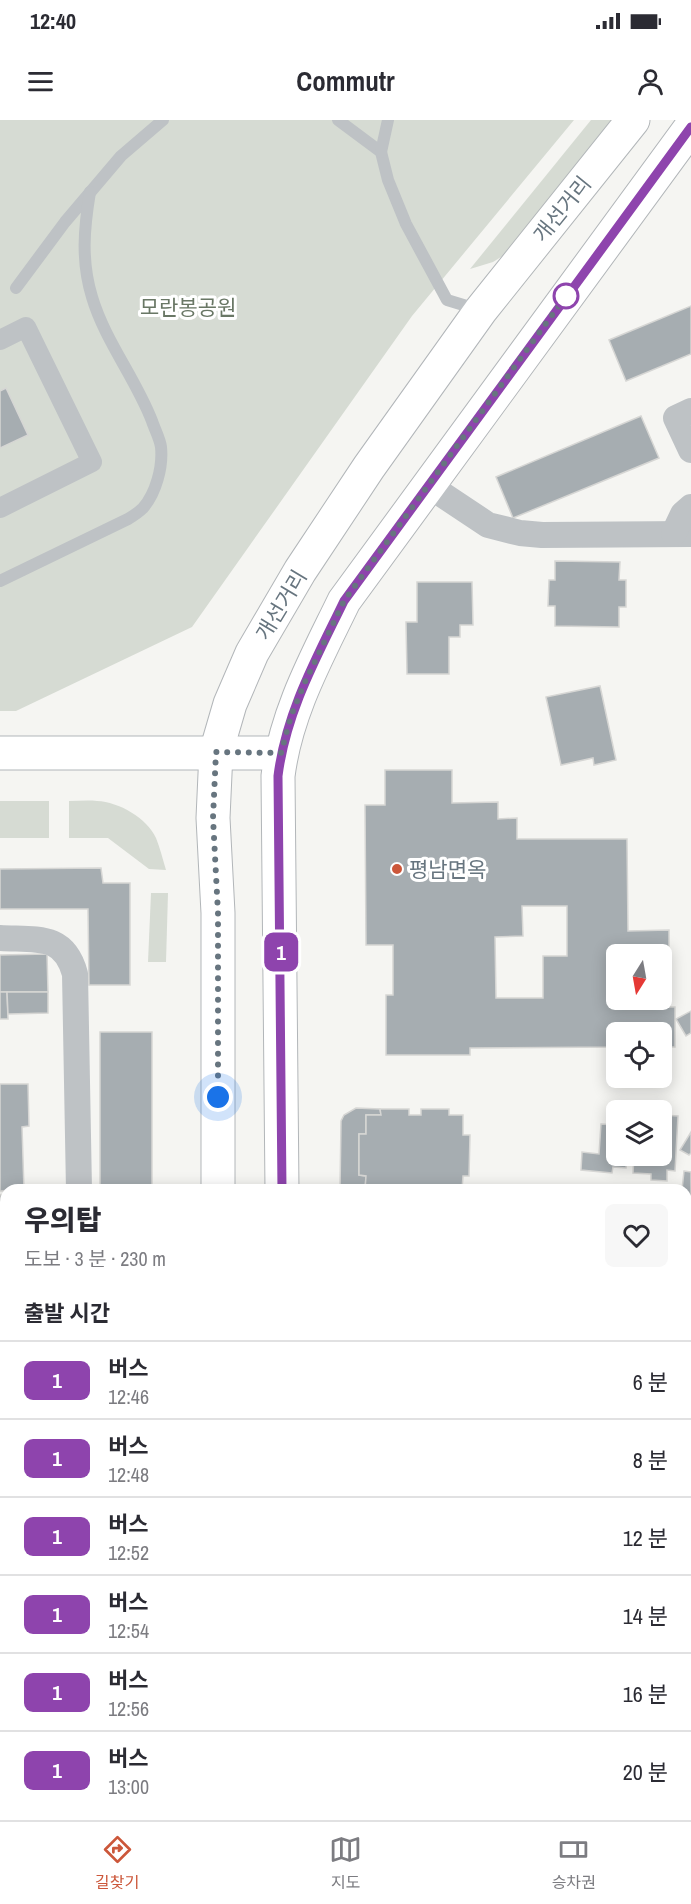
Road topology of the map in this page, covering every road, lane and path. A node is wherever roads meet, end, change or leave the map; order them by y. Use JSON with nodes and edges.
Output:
{"nodes":[{"id":1,"x":163,"y":120,"type":"edge"},
{"id":2,"x":338,"y":120,"type":"edge"},
{"id":3,"x":387,"y":120,"type":"edge"},
{"id":4,"x":633,"y":120,"type":"edge"},
{"id":5,"x":691,"y":127,"type":"edge"},
{"id":6,"x":381,"y":152,"type":"junction"},
{"id":7,"x":90,"y":192,"type":"junction"},
{"id":8,"x":16,"y":288,"type":"dead end"},
{"id":9,"x":481,"y":310,"type":"junction"},
{"id":10,"x":0,"y":340,"type":"edge"},
{"id":11,"x":691,"y":411,"type":"edge"},
{"id":12,"x":691,"y":450,"type":"edge"},
{"id":13,"x":428,"y":485,"type":"junction"},
{"id":14,"x":691,"y":507,"type":"edge"},
{"id":15,"x":0,"y":508,"type":"edge"},
{"id":16,"x":682,"y":534,"type":"edge"},
{"id":17,"x":0,"y":581,"type":"edge"},
{"id":18,"x":216,"y":752,"type":"junction"},
{"id":19,"x":0,"y":753,"type":"edge"},
{"id":20,"x":281,"y":753,"type":"junction"},
{"id":21,"x":0,"y":938,"type":"edge"},
{"id":22,"x":79,"y":1184,"type":"edge"},
{"id":23,"x":218,"y":1184,"type":"edge"},
{"id":24,"x":282,"y":1184,"type":"edge"}],
"edges":[{"from":1,"to":7,"type":"lane"},
{"from":2,"to":6,"type":"lane"},
{"from":3,"to":6,"type":"lane"},
{"from":4,"to":9,"type":"main road","name":"개선거리"},
{"from":5,"to":13,"type":"main road"},
{"from":6,"to":9,"type":"lane"},
{"from":7,"to":8,"type":"lane"},
{"from":7,"to":17,"type":"lane"},
{"from":9,"to":18,"type":"main road","name":"개선거리"},
{"from":10,"to":15,"type":"street"},
{"from":11,"to":12,"type":"street"},
{"from":13,"to":16,"type":"street"},
{"from":13,"to":20,"type":"main road"},
{"from":14,"to":16,"type":"street"},
{"from":18,"to":19,"type":"main road"},
{"from":18,"to":20,"type":"main road"},
{"from":18,"to":23,"type":"main road","name":"개선거리"},
{"from":20,"to":24,"type":"main road"},
{"from":21,"to":22,"type":"street"}]}
